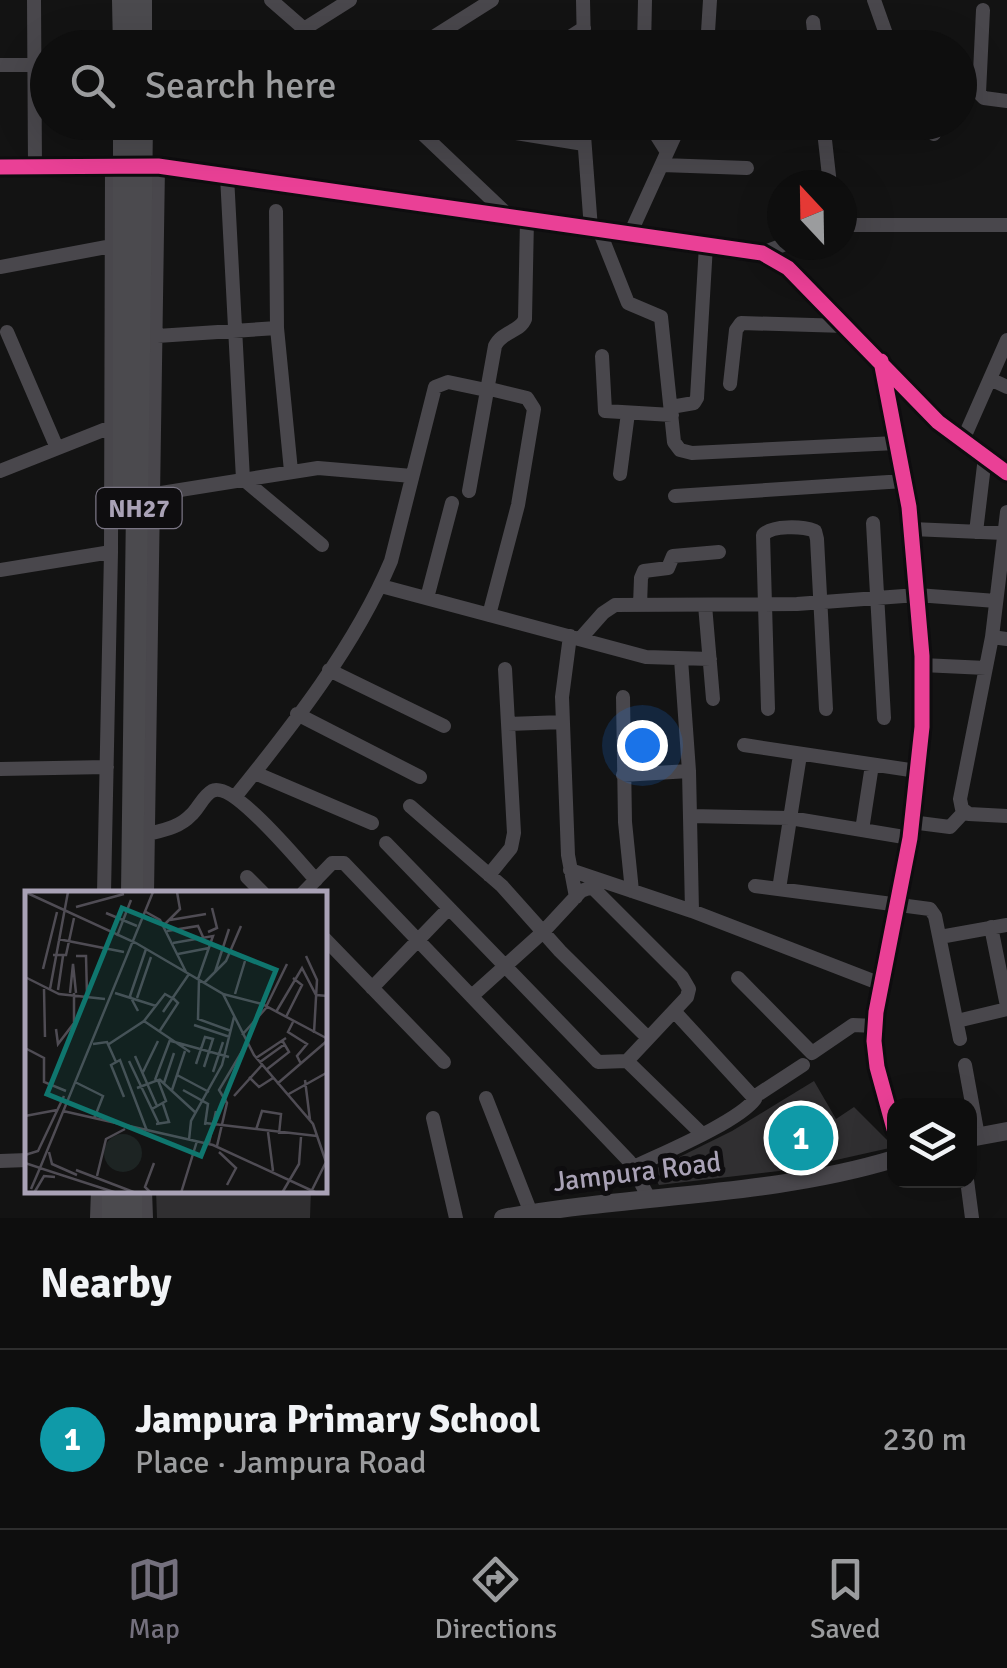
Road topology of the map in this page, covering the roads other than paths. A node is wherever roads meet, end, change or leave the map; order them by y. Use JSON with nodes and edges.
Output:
{"nodes":[{"id":1,"x":34,"y":0,"type":"edge"},
{"id":2,"x":123,"y":0,"type":"edge"},
{"id":3,"x":140,"y":0,"type":"edge"},
{"id":4,"x":273,"y":0,"type":"edge"},
{"id":5,"x":350,"y":0,"type":"edge"},
{"id":6,"x":492,"y":0,"type":"edge"},
{"id":7,"x":583,"y":0,"type":"edge"},
{"id":8,"x":645,"y":0,"type":"edge"},
{"id":9,"x":710,"y":0,"type":"edge"},
{"id":10,"x":874,"y":0,"type":"edge"},
{"id":11,"x":983,"y":10,"type":"dead end"},
{"id":12,"x":813,"y":22,"type":"dead end"},
{"id":13,"x":584,"y":28,"type":"joint"},
{"id":14,"x":304,"y":29,"type":"joint"},
{"id":15,"x":37,"y":30,"type":"edge"},
{"id":16,"x":124,"y":30,"type":"edge"},
{"id":17,"x":141,"y":30,"type":"edge"},
{"id":18,"x":444,"y":30,"type":"edge"},
{"id":19,"x":581,"y":30,"type":"edge"},
{"id":20,"x":644,"y":30,"type":"edge"},
{"id":21,"x":708,"y":30,"type":"edge"},
{"id":22,"x":814,"y":30,"type":"edge"},
{"id":23,"x":885,"y":30,"type":"edge"},
{"id":24,"x":0,"y":65,"type":"edge"},
{"id":25,"x":30,"y":65,"type":"edge"},
{"id":26,"x":1007,"y":101,"type":"edge"},
{"id":27,"x":37,"y":140,"type":"edge"},
{"id":28,"x":128,"y":140,"type":"edge"},
{"id":29,"x":139,"y":140,"type":"edge"},
{"id":30,"x":429,"y":140,"type":"edge"},
{"id":31,"x":559,"y":140,"type":"edge"},
{"id":32,"x":584,"y":140,"type":"edge"},
{"id":33,"x":656,"y":140,"type":"edge"},
{"id":34,"x":673,"y":140,"type":"edge"},
{"id":35,"x":825,"y":140,"type":"edge"},
{"id":36,"x":584,"y":144,"type":"junction"},
{"id":37,"x":665,"y":158,"type":"junction"},
{"id":38,"x":35,"y":166,"type":"junction"},
{"id":39,"x":134,"y":166,"type":"junction"},
{"id":40,"x":0,"y":167,"type":"edge"},
{"id":41,"x":748,"y":168,"type":"dead end"},
{"id":42,"x":828,"y":170,"type":"edge"},
{"id":43,"x":227,"y":176,"type":"junction"},
{"id":44,"x":276,"y":211,"type":"dead end"},
{"id":45,"x":510,"y":216,"type":"junction"},
{"id":46,"x":527,"y":219,"type":"junction"},
{"id":47,"x":857,"y":225,"type":"edge"},
{"id":48,"x":1007,"y":225,"type":"edge"},
{"id":49,"x":595,"y":229,"type":"junction"},
{"id":50,"x":630,"y":234,"type":"junction"},
{"id":51,"x":706,"y":245,"type":"junction"},
{"id":52,"x":112,"y":246,"type":"junction"},
{"id":53,"x":767,"y":251,"type":"edge"},
{"id":54,"x":762,"y":253,"type":"junction"},
{"id":55,"x":0,"y":267,"type":"edge"},
{"id":56,"x":846,"y":326,"type":"junction"},
{"id":57,"x":277,"y":328,"type":"junction"},
{"id":58,"x":235,"y":331,"type":"junction"},
{"id":59,"x":7,"y":332,"type":"dead end"},
{"id":60,"x":156,"y":336,"type":"junction"},
{"id":61,"x":1007,"y":340,"type":"edge"},
{"id":62,"x":602,"y":356,"type":"dead end"},
{"id":63,"x":881,"y":361,"type":"junction"},
{"id":64,"x":990,"y":379,"type":"junction"},
{"id":65,"x":730,"y":384,"type":"dead end"},
{"id":66,"x":1007,"y":387,"type":"edge"},
{"id":67,"x":486,"y":389,"type":"junction"},
{"id":68,"x":671,"y":411,"type":"junction"},
{"id":69,"x":628,"y":413,"type":"junction"},
{"id":70,"x":112,"y":427,"type":"junction"},
{"id":71,"x":963,"y":440,"type":"junction"},
{"id":72,"x":896,"y":444,"type":"junction"},
{"id":73,"x":58,"y":448,"type":"junction"},
{"id":74,"x":985,"y":457,"type":"junction"},
{"id":75,"x":0,"y":471,"type":"edge"},
{"id":76,"x":291,"y":471,"type":"junction"},
{"id":77,"x":1007,"y":473,"type":"edge"},
{"id":78,"x":620,"y":474,"type":"dead end"},
{"id":79,"x":412,"y":476,"type":"junction"},
{"id":80,"x":243,"y":480,"type":"junction"},
{"id":81,"x":904,"y":481,"type":"junction"},
{"id":82,"x":468,"y":491,"type":"dead end"},
{"id":83,"x":155,"y":494,"type":"junction"},
{"id":84,"x":675,"y":496,"type":"dead end"},
{"id":85,"x":452,"y":503,"type":"dead end"},
{"id":86,"x":1007,"y":512,"type":"edge"},
{"id":87,"x":873,"y":524,"type":"dead end"},
{"id":88,"x":912,"y":529,"type":"junction"},
{"id":89,"x":976,"y":532,"type":"junction"},
{"id":90,"x":1004,"y":533,"type":"edge"},
{"id":91,"x":322,"y":545,"type":"dead end"},
{"id":92,"x":111,"y":552,"type":"junction"},
{"id":93,"x":719,"y":552,"type":"dead end"},
{"id":94,"x":0,"y":570,"type":"edge"},
{"id":95,"x":1004,"y":571,"type":"edge"},
{"id":96,"x":381,"y":586,"type":"junction"},
{"id":97,"x":917,"y":595,"type":"junction"},
{"id":98,"x":427,"y":598,"type":"junction"},
{"id":99,"x":876,"y":598,"type":"junction"},
{"id":100,"x":996,"y":601,"type":"junction"},
{"id":101,"x":820,"y":602,"type":"junction"},
{"id":102,"x":640,"y":604,"type":"junction"},
{"id":103,"x":765,"y":604,"type":"junction"},
{"id":104,"x":705,"y":605,"type":"junction"},
{"id":105,"x":489,"y":614,"type":"junction"},
{"id":106,"x":575,"y":638,"type":"junction"},
{"id":107,"x":1000,"y":638,"type":"edge"},
{"id":108,"x":681,"y":659,"type":"junction"},
{"id":109,"x":710,"y":659,"type":"junction"},
{"id":110,"x":922,"y":665,"type":"junction"},
{"id":111,"x":986,"y":668,"type":"junction"},
{"id":112,"x":505,"y":669,"type":"dead end"},
{"id":113,"x":329,"y":670,"type":"junction"},
{"id":114,"x":623,"y":697,"type":"dead end"},
{"id":115,"x":713,"y":698,"type":"dead end"},
{"id":116,"x":768,"y":709,"type":"dead end"},
{"id":117,"x":826,"y":709,"type":"dead end"},
{"id":118,"x":298,"y":714,"type":"junction"},
{"id":119,"x":884,"y":718,"type":"dead end"},
{"id":120,"x":563,"y":722,"type":"junction"},
{"id":121,"x":508,"y":724,"type":"junction"},
{"id":122,"x":444,"y":726,"type":"dead end"},
{"id":123,"x":744,"y":745,"type":"dead end"},
{"id":124,"x":800,"y":755,"type":"junction"},
{"id":125,"x":872,"y":765,"type":"junction"},
{"id":126,"x":106,"y":767,"type":"junction"},
{"id":127,"x":0,"y":769,"type":"edge"},
{"id":128,"x":918,"y":771,"type":"junction"},
{"id":129,"x":689,"y":772,"type":"junction"},
{"id":130,"x":255,"y":773,"type":"junction"},
{"id":131,"x":624,"y":774,"type":"junction"},
{"id":132,"x":420,"y":777,"type":"dead end"},
{"id":133,"x":235,"y":797,"type":"junction"},
{"id":134,"x":410,"y":806,"type":"dead end"},
{"id":135,"x":964,"y":812,"type":"junction"},
{"id":136,"x":690,"y":816,"type":"junction"},
{"id":137,"x":1007,"y":816,"type":"edge"},
{"id":138,"x":790,"y":818,"type":"junction"},
{"id":139,"x":372,"y":823,"type":"dead end"},
{"id":140,"x":862,"y":830,"type":"junction"},
{"id":141,"x":910,"y":830,"type":"junction"},
{"id":142,"x":148,"y":834,"type":"junction"},
{"id":143,"x":386,"y":843,"type":"dead end"},
{"id":144,"x":570,"y":870,"type":"junction"},
{"id":145,"x":490,"y":875,"type":"junction"},
{"id":146,"x":247,"y":877,"type":"dead end"},
{"id":147,"x":316,"y":880,"type":"junction"},
{"id":148,"x":755,"y":886,"type":"dead end"},
{"id":149,"x":780,"y":889,"type":"junction"},
{"id":150,"x":104,"y":891,"type":"edge"},
{"id":151,"x":118,"y":891,"type":"edge"},
{"id":152,"x":132,"y":891,"type":"edge"},
{"id":153,"x":147,"y":891,"type":"edge"},
{"id":154,"x":261,"y":891,"type":"edge"},
{"id":155,"x":305,"y":891,"type":"edge"},
{"id":156,"x":632,"y":891,"type":"junction"},
{"id":157,"x":576,"y":897,"type":"junction"},
{"id":158,"x":896,"y":905,"type":"junction"},
{"id":159,"x":449,"y":908,"type":"junction"},
{"id":160,"x":692,"y":911,"type":"junction"},
{"id":161,"x":999,"y":926,"type":"edge"},
{"id":162,"x":543,"y":932,"type":"junction"},
{"id":163,"x":940,"y":937,"type":"junction"},
{"id":164,"x":418,"y":939,"type":"junction"},
{"id":165,"x":328,"y":942,"type":"edge"},
{"id":166,"x":506,"y":966,"type":"junction"},
{"id":167,"x":738,"y":978,"type":"dead end"},
{"id":168,"x":881,"y":984,"type":"junction"},
{"id":169,"x":372,"y":988,"type":"junction"},
{"id":170,"x":473,"y":995,"type":"junction"},
{"id":171,"x":1007,"y":1008,"type":"edge"},
{"id":172,"x":674,"y":1011,"type":"junction"},
{"id":173,"x":957,"y":1021,"type":"junction"},
{"id":174,"x":875,"y":1026,"type":"junction"},
{"id":175,"x":648,"y":1038,"type":"junction"},
{"id":176,"x":960,"y":1039,"type":"dead end"},
{"id":177,"x":627,"y":1061,"type":"junction"},
{"id":178,"x":444,"y":1062,"type":"dead end"},
{"id":179,"x":965,"y":1064,"type":"dead end"},
{"id":180,"x":803,"y":1065,"type":"dead end"},
{"id":181,"x":754,"y":1096,"type":"junction"},
{"id":182,"x":486,"y":1098,"type":"dead end"},
{"id":183,"x":969,"y":1098,"type":"edge"},
{"id":184,"x":887,"y":1103,"type":"edge"},
{"id":185,"x":434,"y":1118,"type":"dead end"},
{"id":186,"x":1007,"y":1131,"type":"edge"},
{"id":187,"x":702,"y":1134,"type":"junction"},
{"id":188,"x":977,"y":1136,"type":"edge"},
{"id":189,"x":25,"y":1160,"type":"edge"},
{"id":190,"x":887,"y":1160,"type":"edge"},
{"id":191,"x":0,"y":1161,"type":"edge"},
{"id":192,"x":634,"y":1167,"type":"junction"},
{"id":193,"x":968,"y":1188,"type":"edge"},
{"id":194,"x":98,"y":1193,"type":"edge"},
{"id":195,"x":145,"y":1193,"type":"edge"},
{"id":196,"x":649,"y":1198,"type":"junction"},
{"id":197,"x":531,"y":1213,"type":"junction"},
{"id":198,"x":97,"y":1218,"type":"edge"},
{"id":199,"x":146,"y":1218,"type":"edge"},
{"id":200,"x":456,"y":1218,"type":"edge"},
{"id":201,"x":504,"y":1218,"type":"edge"},
{"id":202,"x":972,"y":1218,"type":"edge"}],
"edges":[{"from":1,"to":15,"type":"street"},
{"from":2,"to":16,"type":"highway"},
{"from":3,"to":17,"type":"highway"},
{"from":4,"to":14,"type":"street"},
{"from":5,"to":14,"type":"street"},
{"from":6,"to":18,"type":"street"},
{"from":7,"to":13,"type":"street"},
{"from":8,"to":20,"type":"street"},
{"from":9,"to":21,"type":"street"},
{"from":10,"to":23,"type":"street"},
{"from":11,"to":26,"type":"street"},
{"from":12,"to":22,"type":"street"},
{"from":13,"to":19,"type":"street"},
{"from":24,"to":25,"type":"street"},
{"from":27,"to":38,"type":"street"},
{"from":28,"to":39,"type":"highway","number":"NH27"},
{"from":29,"to":39,"type":"highway","number":"NH27"},
{"from":30,"to":45,"type":"street"},
{"from":31,"to":36,"type":"street"},
{"from":32,"to":36,"type":"street"},
{"from":33,"to":37,"type":"street"},
{"from":34,"to":37,"type":"street"},
{"from":35,"to":42,"type":"street"},
{"from":36,"to":49,"type":"street"},
{"from":37,"to":41,"type":"street"},
{"from":37,"to":50,"type":"street"},
{"from":38,"to":39,"type":"street"},
{"from":38,"to":40,"type":"street"},
{"from":39,"to":43,"type":"street"},
{"from":39,"to":52,"type":"street"},
{"from":39,"to":60,"type":"street"},
{"from":39,"to":151,"type":"highway","number":"NH27"},
{"from":39,"to":152,"type":"highway","number":"NH27"},
{"from":43,"to":45,"type":"street"},
{"from":43,"to":58,"type":"street"},
{"from":44,"to":57,"type":"street"},
{"from":45,"to":46,"type":"street"},
{"from":46,"to":49,"type":"street"},
{"from":46,"to":67,"type":"street"},
{"from":47,"to":48,"type":"street"},
{"from":49,"to":50,"type":"street"},
{"from":49,"to":68,"type":"street"},
{"from":50,"to":51,"type":"street"},
{"from":51,"to":54,"type":"street"},
{"from":51,"to":68,"type":"street"},
{"from":52,"to":55,"type":"street"},
{"from":52,"to":70,"type":"street"},
{"from":53,"to":54,"type":"street"},
{"from":54,"to":56,"type":"street"},
{"from":56,"to":63,"type":"street"},
{"from":56,"to":65,"type":"street"},
{"from":57,"to":58,"type":"street"},
{"from":57,"to":76,"type":"street"},
{"from":58,"to":60,"type":"street"},
{"from":58,"to":80,"type":"street"},
{"from":59,"to":73,"type":"street"},
{"from":60,"to":83,"type":"street"},
{"from":61,"to":64,"type":"street"},
{"from":62,"to":69,"type":"street"},
{"from":63,"to":71,"type":"street"},
{"from":63,"to":72,"type":"street"},
{"from":64,"to":66,"type":"street"},
{"from":64,"to":71,"type":"street"},
{"from":67,"to":79,"type":"street"},
{"from":67,"to":82,"type":"street"},
{"from":67,"to":105,"type":"street"},
{"from":68,"to":69,"type":"street"},
{"from":68,"to":72,"type":"street"},
{"from":69,"to":78,"type":"street"},
{"from":70,"to":73,"type":"street"},
{"from":70,"to":92,"type":"street"},
{"from":71,"to":74,"type":"street"},
{"from":72,"to":81,"type":"street"},
{"from":73,"to":75,"type":"street"},
{"from":74,"to":77,"type":"street"},
{"from":74,"to":89,"type":"street"},
{"from":76,"to":79,"type":"street"},
{"from":76,"to":80,"type":"street"},
{"from":79,"to":96,"type":"street"},
{"from":80,"to":83,"type":"street"},
{"from":80,"to":91,"type":"street"},
{"from":81,"to":84,"type":"street"},
{"from":81,"to":88,"type":"street"},
{"from":83,"to":142,"type":"street"},
{"from":85,"to":98,"type":"street"},
{"from":86,"to":90,"type":"street"},
{"from":87,"to":99,"type":"street"},
{"from":88,"to":89,"type":"street"},
{"from":88,"to":97,"type":"street"},
{"from":89,"to":90,"type":"street"},
{"from":90,"to":95,"type":"street"},
{"from":92,"to":94,"type":"street"},
{"from":92,"to":126,"type":"street"},
{"from":93,"to":102,"type":"street"},
{"from":95,"to":100,"type":"street"},
{"from":96,"to":98,"type":"street"},
{"from":96,"to":113,"type":"street"},
{"from":97,"to":99,"type":"street"},
{"from":97,"to":100,"type":"street"},
{"from":97,"to":110,"type":"street"},
{"from":98,"to":105,"type":"street"},
{"from":99,"to":101,"type":"street"},
{"from":99,"to":119,"type":"street"},
{"from":100,"to":107,"type":"street"},
{"from":101,"to":103,"type":"street"},
{"from":101,"to":103,"type":"street"},
{"from":101,"to":117,"type":"street"},
{"from":102,"to":104,"type":"street"},
{"from":102,"to":106,"type":"street"},
{"from":103,"to":104,"type":"street"},
{"from":103,"to":116,"type":"street"},
{"from":104,"to":109,"type":"street"},
{"from":105,"to":106,"type":"street"},
{"from":106,"to":108,"type":"street"},
{"from":106,"to":120,"type":"street"},
{"from":107,"to":111,"type":"street"},
{"from":108,"to":109,"type":"street"},
{"from":108,"to":129,"type":"street"},
{"from":109,"to":115,"type":"street"},
{"from":110,"to":111,"type":"street"},
{"from":110,"to":128,"type":"street"},
{"from":111,"to":135,"type":"street"},
{"from":112,"to":121,"type":"street"},
{"from":113,"to":118,"type":"street"},
{"from":113,"to":122,"type":"street"},
{"from":114,"to":131,"type":"street"},
{"from":118,"to":130,"type":"street"},
{"from":118,"to":132,"type":"street"},
{"from":120,"to":121,"type":"street"},
{"from":120,"to":144,"type":"street"},
{"from":121,"to":145,"type":"street"},
{"from":123,"to":124,"type":"street"},
{"from":124,"to":125,"type":"street"},
{"from":124,"to":138,"type":"street"},
{"from":125,"to":128,"type":"street"},
{"from":125,"to":140,"type":"street"},
{"from":126,"to":127,"type":"street"},
{"from":126,"to":150,"type":"street"},
{"from":128,"to":141,"type":"street"},
{"from":129,"to":131,"type":"street"},
{"from":129,"to":136,"type":"street"},
{"from":130,"to":133,"type":"street"},
{"from":130,"to":139,"type":"street"},
{"from":131,"to":156,"type":"street"},
{"from":133,"to":142,"type":"street"},
{"from":133,"to":147,"type":"street"},
{"from":134,"to":145,"type":"street"},
{"from":135,"to":137,"type":"street"},
{"from":135,"to":141,"type":"street"},
{"from":136,"to":138,"type":"street"},
{"from":136,"to":160,"type":"street"},
{"from":138,"to":140,"type":"street"},
{"from":138,"to":149,"type":"street"},
{"from":140,"to":141,"type":"street"},
{"from":141,"to":158,"type":"street"},
{"from":142,"to":153,"type":"street"},
{"from":143,"to":159,"type":"street"},
{"from":144,"to":156,"type":"street"},
{"from":144,"to":157,"type":"street"},
{"from":145,"to":162,"type":"street"},
{"from":146,"to":154,"type":"street"},
{"from":147,"to":155,"type":"street"},
{"from":147,"to":164,"type":"street"},
{"from":148,"to":149,"type":"street"},
{"from":149,"to":158,"type":"street"},
{"from":156,"to":160,"type":"street"},
{"from":157,"to":162,"type":"street"},
{"from":157,"to":172,"type":"street"},
{"from":158,"to":163,"type":"street"},
{"from":158,"to":168,"type":"street"},
{"from":159,"to":164,"type":"street"},
{"from":159,"to":166,"type":"street"},
{"from":160,"to":168,"type":"street"},
{"from":161,"to":163,"type":"street"},
{"from":161,"to":171,"type":"street"},
{"from":162,"to":166,"type":"street"},
{"from":162,"to":175,"type":"street"},
{"from":163,"to":173,"type":"street"},
{"from":164,"to":169,"type":"street"},
{"from":164,"to":170,"type":"street"},
{"from":165,"to":169,"type":"street"},
{"from":166,"to":170,"type":"street"},
{"from":166,"to":177,"type":"street"},
{"from":167,"to":174,"type":"street"},
{"from":168,"to":174,"type":"street"},
{"from":169,"to":178,"type":"street"},
{"from":170,"to":192,"type":"street"},
{"from":171,"to":173,"type":"street"},
{"from":172,"to":175,"type":"street"},
{"from":172,"to":181,"type":"street"},
{"from":173,"to":176,"type":"street"},
{"from":174,"to":184,"type":"street"},
{"from":175,"to":177,"type":"street"},
{"from":177,"to":187,"type":"street"},
{"from":179,"to":183,"type":"street"},
{"from":180,"to":181,"type":"street"},
{"from":181,"to":187,"type":"street"},
{"from":182,"to":197,"type":"street"},
{"from":185,"to":200,"type":"street"},
{"from":186,"to":188,"type":"street"},
{"from":187,"to":192,"type":"street"},
{"from":189,"to":191,"type":"street"},
{"from":190,"to":196,"type":"street","name":"Jampura Road"},
{"from":192,"to":196,"type":"street"},
{"from":193,"to":202,"type":"street"},
{"from":194,"to":198,"type":"street"},
{"from":195,"to":199,"type":"street"},
{"from":196,"to":197,"type":"street","name":"Jampura Road"},
{"from":197,"to":201,"type":"street","name":"Jampura Road"}]}
